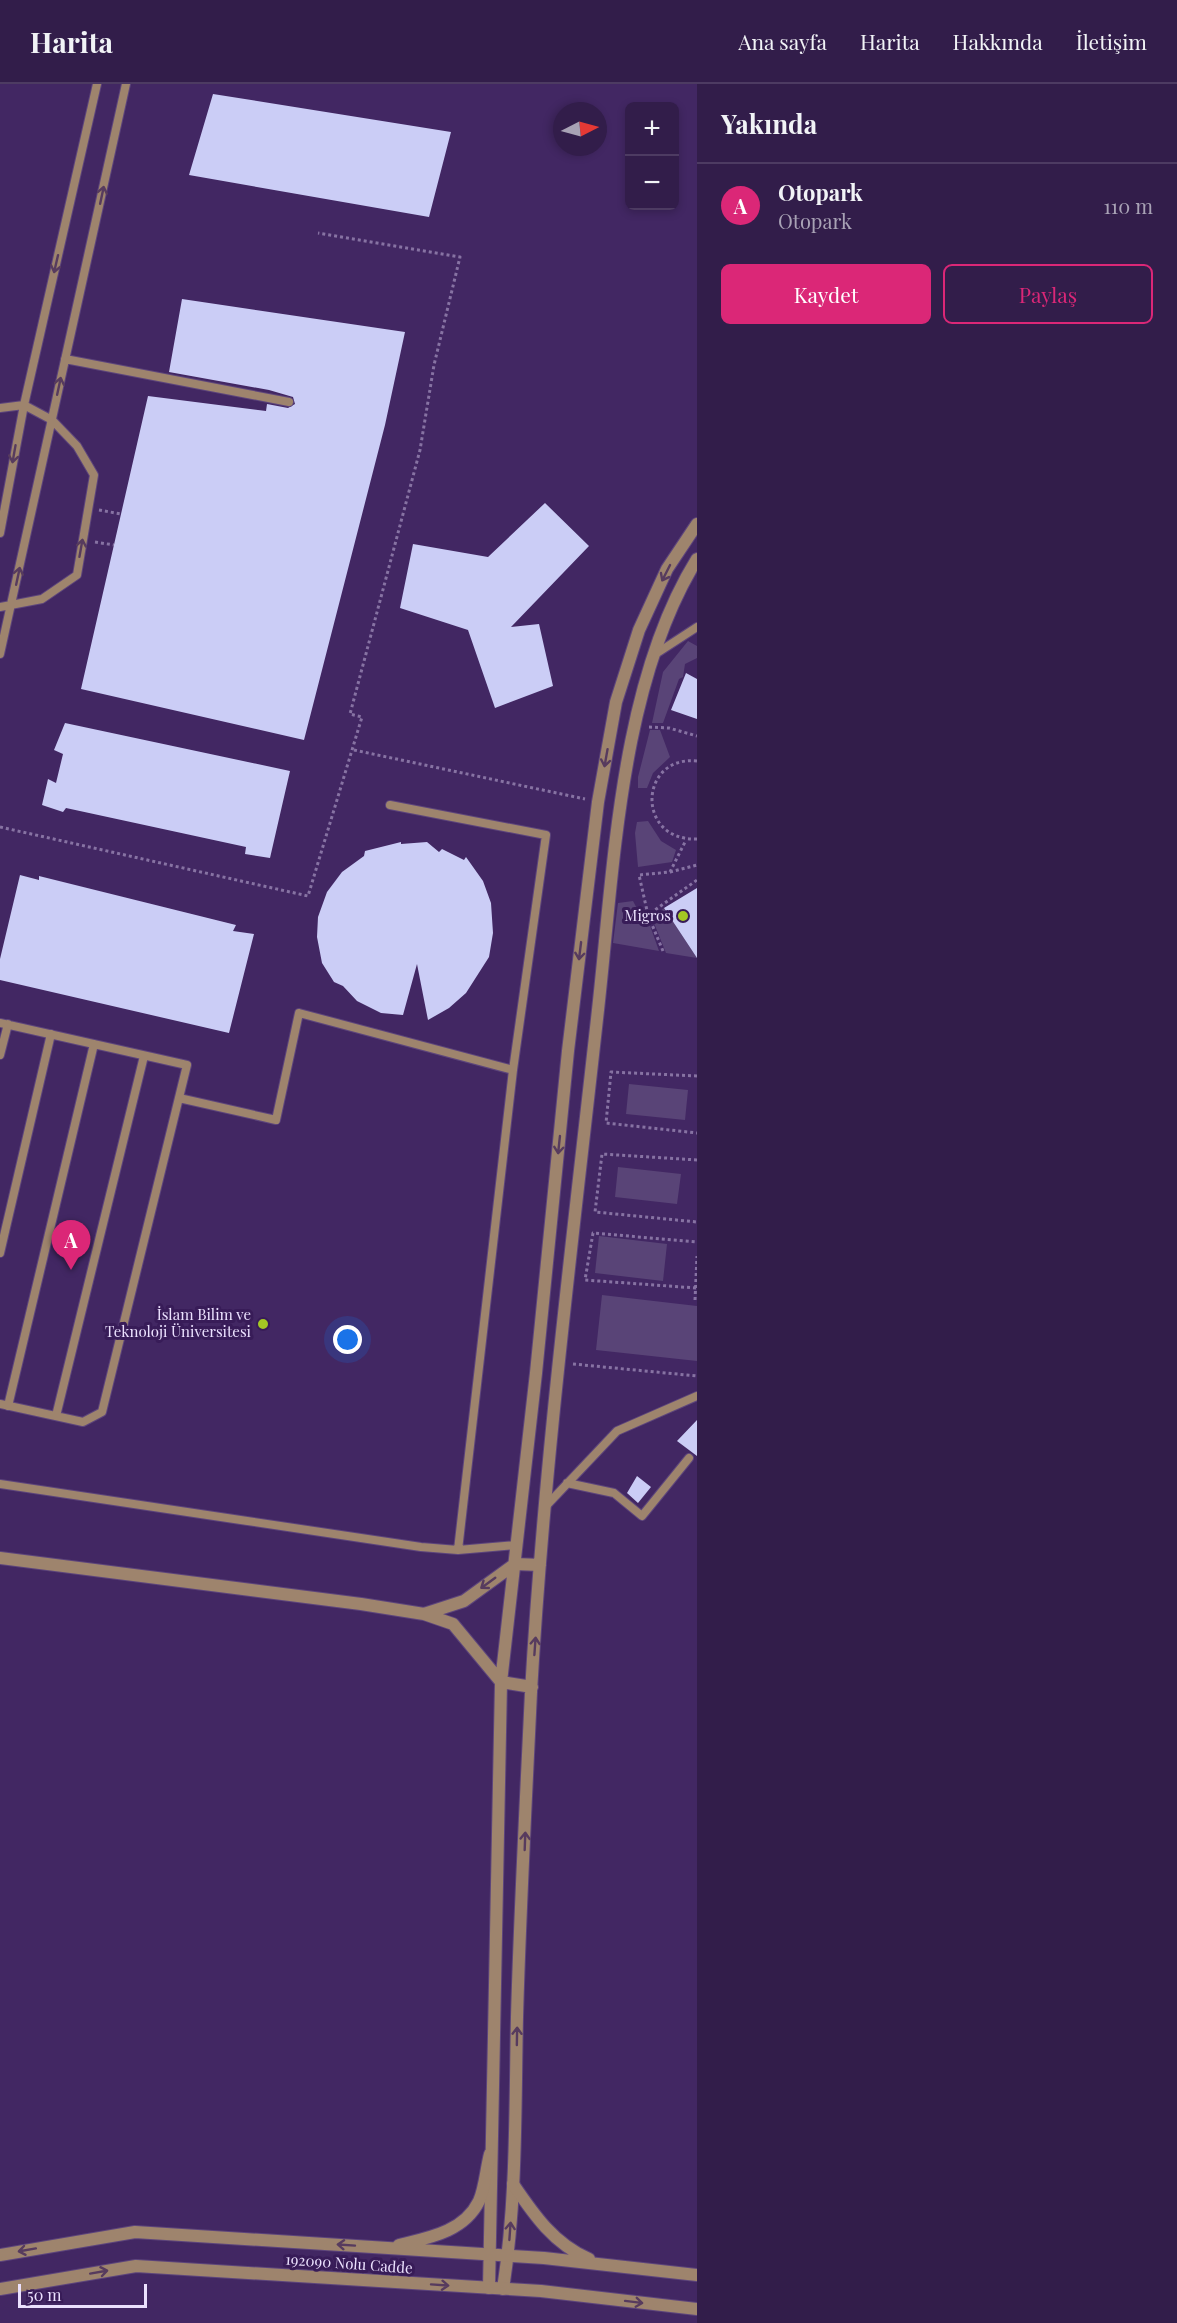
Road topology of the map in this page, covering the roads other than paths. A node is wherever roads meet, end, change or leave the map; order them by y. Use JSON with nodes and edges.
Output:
{"nodes":[{"id":1,"x":97,"y":84,"type":"edge"},
{"id":2,"x":126,"y":84,"type":"edge"},
{"id":3,"x":65,"y":359,"type":"junction"},
{"id":4,"x":289,"y":402,"type":"dead end"},
{"id":5,"x":24,"y":405,"type":"junction"},
{"id":6,"x":0,"y":408,"type":"edge"},
{"id":7,"x":52,"y":420,"type":"junction"},
{"id":8,"x":697,"y":524,"type":"edge"},
{"id":9,"x":0,"y":533,"type":"edge"},
{"id":10,"x":697,"y":559,"type":"edge"},
{"id":11,"x":12,"y":606,"type":"junction"},
{"id":12,"x":0,"y":607,"type":"edge"},
{"id":13,"x":697,"y":627,"type":"edge"},
{"id":14,"x":0,"y":654,"type":"edge"},
{"id":15,"x":654,"y":656,"type":"junction"},
{"id":16,"x":390,"y":805,"type":"dead end"},
{"id":17,"x":4,"y":1023,"type":"edge"},
{"id":18,"x":51,"y":1034,"type":"junction"},
{"id":19,"x":94,"y":1044,"type":"junction"},
{"id":20,"x":0,"y":1055,"type":"edge"},
{"id":21,"x":144,"y":1056,"type":"junction"},
{"id":22,"x":513,"y":1070,"type":"junction"},
{"id":23,"x":179,"y":1098,"type":"junction"},
{"id":24,"x":0,"y":1253,"type":"edge"},
{"id":25,"x":697,"y":1396,"type":"edge"},
{"id":26,"x":4,"y":1405,"type":"edge"},
{"id":27,"x":56,"y":1416,"type":"junction"},
{"id":28,"x":689,"y":1458,"type":"dead end"},
{"id":29,"x":0,"y":1484,"type":"edge"},
{"id":30,"x":567,"y":1484,"type":"junction"},
{"id":31,"x":546,"y":1506,"type":"junction"},
{"id":32,"x":517,"y":1545,"type":"junction"},
{"id":33,"x":458,"y":1550,"type":"junction"},
{"id":34,"x":0,"y":1558,"type":"edge"},
{"id":35,"x":515,"y":1564,"type":"junction"},
{"id":36,"x":540,"y":1565,"type":"junction"},
{"id":37,"x":423,"y":1614,"type":"junction"},
{"id":38,"x":501,"y":1682,"type":"junction"},
{"id":39,"x":532,"y":1687,"type":"junction"},
{"id":40,"x":490,"y":2154,"type":"junction"},
{"id":41,"x":513,"y":2184,"type":"junction"},
{"id":42,"x":387,"y":2248,"type":"junction"},
{"id":43,"x":489,"y":2254,"type":"junction"},
{"id":44,"x":0,"y":2255,"type":"edge"},
{"id":45,"x":508,"y":2256,"type":"junction"},
{"id":46,"x":602,"y":2264,"type":"junction"},
{"id":47,"x":697,"y":2275,"type":"edge"},
{"id":48,"x":489,"y":2288,"type":"junction"},
{"id":49,"x":0,"y":2289,"type":"edge"},
{"id":50,"x":503,"y":2289,"type":"junction"},
{"id":51,"x":697,"y":2309,"type":"edge"}],
"edges":[{"from":1,"to":5,"type":"lane","one_way":true},
{"from":3,"to":2,"type":"lane","one_way":true},
{"from":3,"to":4,"type":"lane"},
{"from":7,"to":3,"type":"lane","one_way":true},
{"from":5,"to":6,"type":"lane"},
{"from":5,"to":7,"type":"lane"},
{"from":5,"to":9,"type":"lane","one_way":true},
{"from":11,"to":7,"type":"lane","one_way":true},
{"from":11,"to":7,"type":"lane","one_way":true},
{"from":8,"to":32,"type":"street","one_way":true},
{"from":10,"to":15,"type":"street"},
{"from":11,"to":12,"type":"lane"},
{"from":11,"to":14,"type":"lane"},
{"from":13,"to":15,"type":"lane"},
{"from":15,"to":31,"type":"street"},
{"from":16,"to":22,"type":"lane"},
{"from":17,"to":18,"type":"lane"},
{"from":17,"to":20,"type":"lane"},
{"from":18,"to":19,"type":"lane"},
{"from":18,"to":24,"type":"lane"},
{"from":19,"to":21,"type":"lane"},
{"from":19,"to":26,"type":"lane"},
{"from":21,"to":23,"type":"lane"},
{"from":21,"to":27,"type":"lane"},
{"from":22,"to":23,"type":"lane"},
{"from":22,"to":33,"type":"lane"},
{"from":23,"to":27,"type":"lane"},
{"from":25,"to":30,"type":"lane"},
{"from":26,"to":27,"type":"lane"},
{"from":28,"to":30,"type":"lane"},
{"from":29,"to":33,"type":"lane"},
{"from":30,"to":31,"type":"lane"},
{"from":31,"to":36,"type":"street"},
{"from":32,"to":33,"type":"lane"},
{"from":32,"to":35,"type":"street"},
{"from":34,"to":37,"type":"street"},
{"from":35,"to":36,"type":"street"},
{"from":35,"to":37,"type":"street","one_way":true},
{"from":35,"to":38,"type":"street"},
{"from":39,"to":36,"type":"street","one_way":true},
{"from":37,"to":38,"type":"street"},
{"from":38,"to":39,"type":"street"},
{"from":38,"to":40,"type":"street"},
{"from":41,"to":39,"type":"street","one_way":true},
{"from":40,"to":42,"type":"street"},
{"from":40,"to":43,"type":"street"},
{"from":45,"to":41,"type":"street","one_way":true},
{"from":41,"to":46,"type":"street"},
{"from":42,"to":43,"type":"street","name":"192090 Nolu Cadde"},
{"from":42,"to":44,"type":"street","name":"192090 Nolu Cadde","one_way":true},
{"from":43,"to":45,"type":"street","name":"192090 Nolu Cadde"},
{"from":43,"to":48,"type":"street"},
{"from":45,"to":46,"type":"street","name":"192090 Nolu Cadde"},
{"from":45,"to":50,"type":"street"},
{"from":46,"to":47,"type":"street","name":"192090 Nolu Cadde"},
{"from":49,"to":48,"type":"street","name":"192090 Nolu Cadde","one_way":true},
{"from":48,"to":50,"type":"street","name":"192090 Nolu Cadde"},
{"from":50,"to":51,"type":"street","name":"192090 Nolu Cadde","one_way":true}]}
